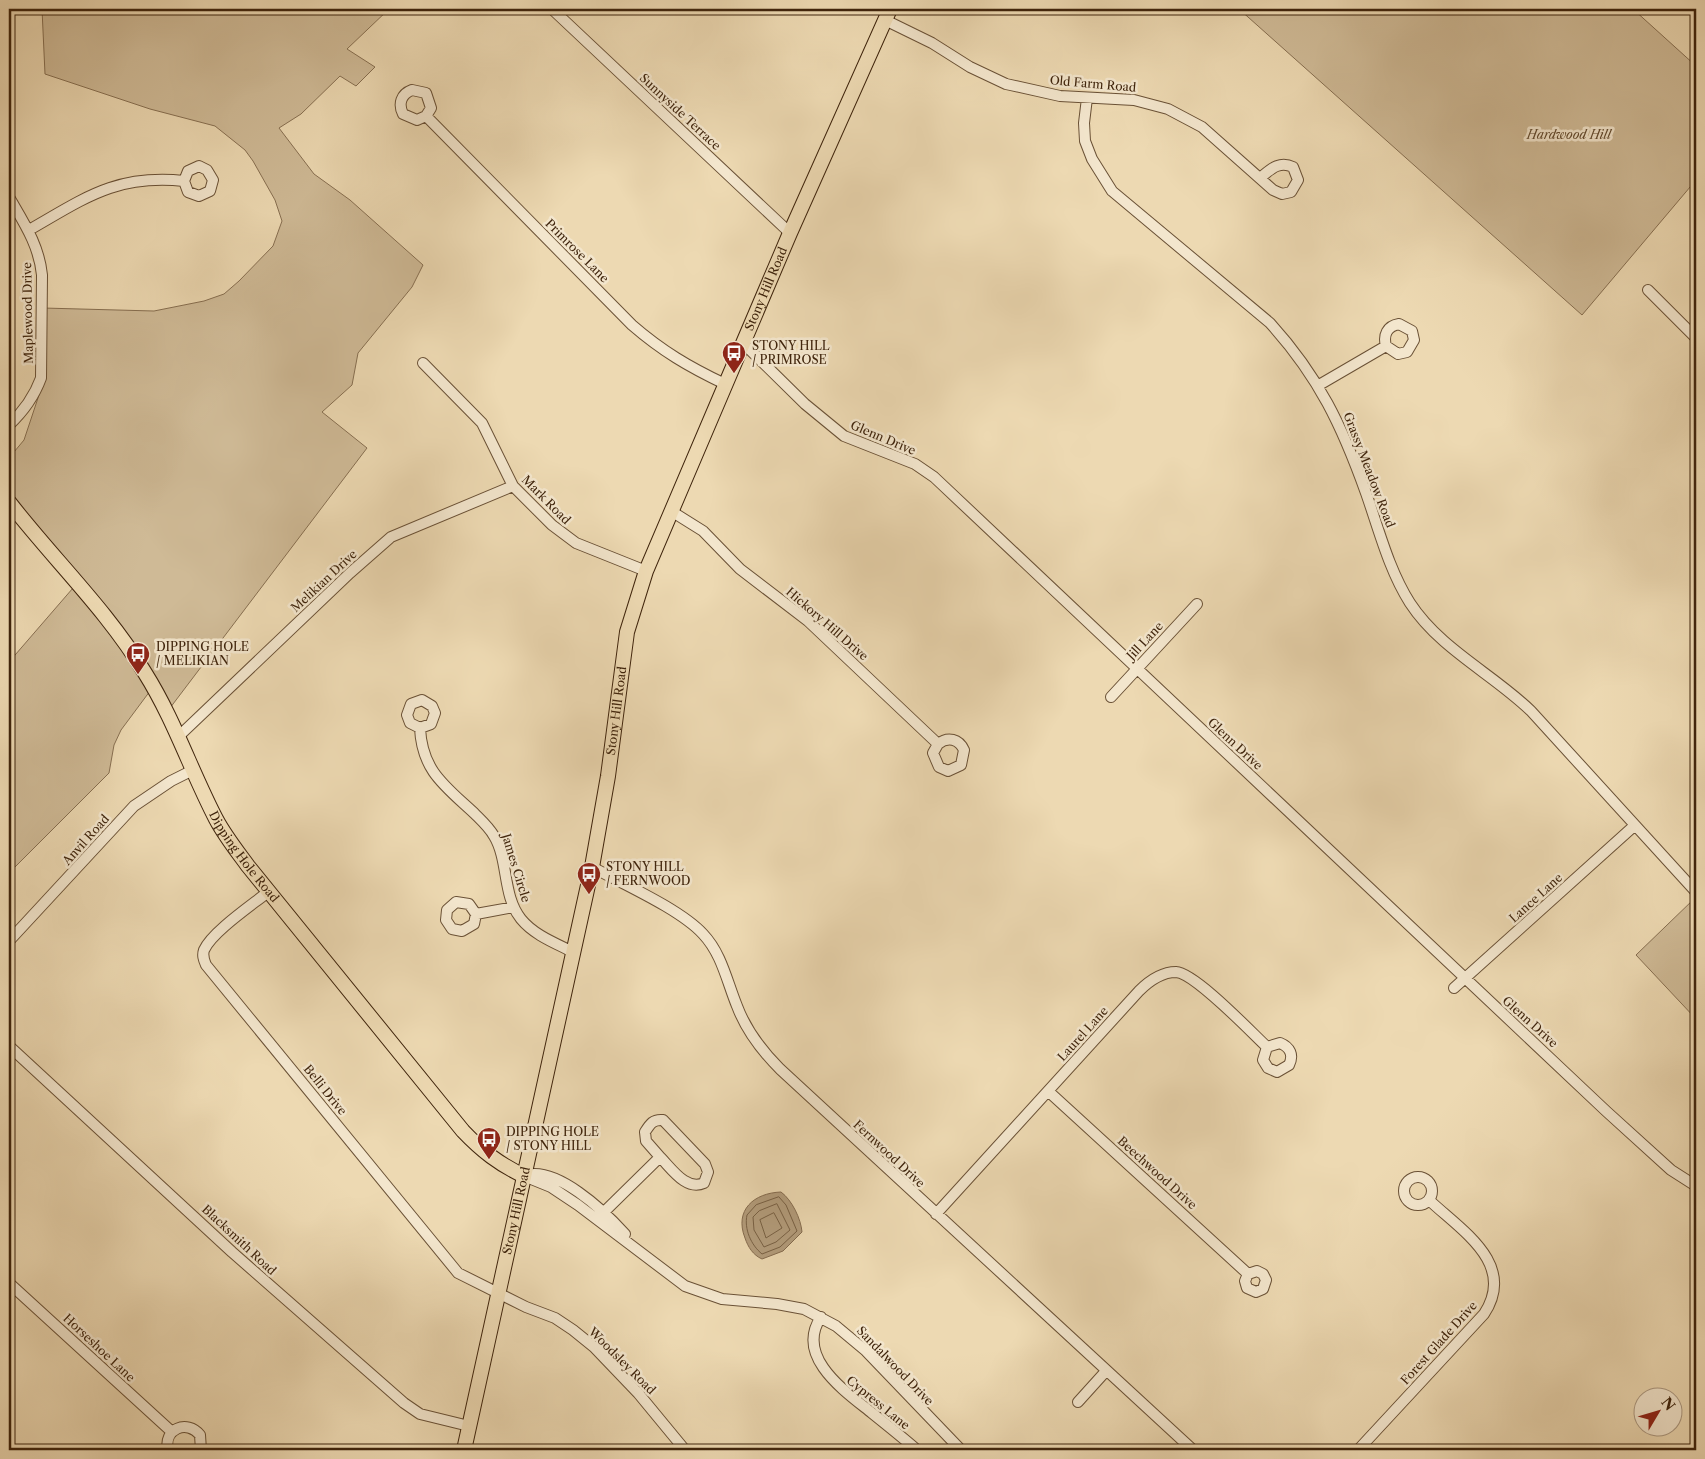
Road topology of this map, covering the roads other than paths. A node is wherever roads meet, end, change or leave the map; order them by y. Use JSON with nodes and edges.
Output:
{"nodes":[{"id":1,"x":552,"y":9,"type":"edge"},
{"id":2,"x":888,"y":14,"type":"edge"},
{"id":3,"x":1087,"y":98,"type":"junction"},
{"id":4,"x":426,"y":116,"type":"dead end"},
{"id":5,"x":1260,"y":178,"type":"dead end"},
{"id":6,"x":184,"y":181,"type":"dead end"},
{"id":7,"x":9,"y":197,"type":"edge"},
{"id":8,"x":29,"y":230,"type":"junction"},
{"id":9,"x":790,"y":232,"type":"junction"},
{"id":10,"x":1648,"y":290,"type":"dead end"},
{"id":11,"x":1696,"y":338,"type":"edge"},
{"id":12,"x":743,"y":343,"type":"junction"},
{"id":13,"x":1386,"y":346,"type":"dead end"},
{"id":14,"x":423,"y":363,"type":"dead end"},
{"id":15,"x":725,"y":384,"type":"junction"},
{"id":16,"x":1319,"y":385,"type":"junction"},
{"id":17,"x":9,"y":425,"type":"edge"},
{"id":18,"x":513,"y":486,"type":"junction"},
{"id":19,"x":9,"y":502,"type":"edge"},
{"id":20,"x":671,"y":511,"type":"junction"},
{"id":21,"x":646,"y":570,"type":"junction"},
{"id":22,"x":1197,"y":604,"type":"dead end"},
{"id":23,"x":1136,"y":668,"type":"junction"},
{"id":24,"x":1111,"y":697,"type":"dead end"},
{"id":25,"x":420,"y":728,"type":"dead end"},
{"id":26,"x":179,"y":736,"type":"junction"},
{"id":27,"x":938,"y":744,"type":"dead end"},
{"id":28,"x":193,"y":770,"type":"junction"},
{"id":29,"x":1634,"y":826,"type":"junction"},
{"id":30,"x":592,"y":867,"type":"junction"},
{"id":31,"x":268,"y":892,"type":"junction"},
{"id":32,"x":1696,"y":892,"type":"edge"},
{"id":33,"x":514,"y":907,"type":"junction"},
{"id":34,"x":476,"y":914,"type":"dead end"},
{"id":35,"x":9,"y":941,"type":"edge"},
{"id":36,"x":572,"y":952,"type":"junction"},
{"id":37,"x":1465,"y":978,"type":"junction"},
{"id":38,"x":1454,"y":988,"type":"dead end"},
{"id":39,"x":9,"y":1046,"type":"edge"},
{"id":40,"x":1266,"y":1047,"type":"dead end"},
{"id":41,"x":1048,"y":1091,"type":"junction"},
{"id":42,"x":660,"y":1157,"type":"junction"},
{"id":43,"x":524,"y":1176,"type":"junction"},
{"id":44,"x":1696,"y":1186,"type":"edge"},
{"id":45,"x":1429,"y":1200,"type":"dead end"},
{"id":46,"x":603,"y":1213,"type":"junction"},
{"id":47,"x":936,"y":1214,"type":"junction"},
{"id":48,"x":638,"y":1250,"type":"junction"},
{"id":49,"x":1248,"y":1274,"type":"dead end"},
{"id":50,"x":9,"y":1283,"type":"edge"},
{"id":51,"x":500,"y":1295,"type":"junction"},
{"id":52,"x":821,"y":1317,"type":"junction"},
{"id":53,"x":1106,"y":1370,"type":"junction"},
{"id":54,"x":1078,"y":1402,"type":"dead end"},
{"id":55,"x":469,"y":1426,"type":"junction"},
{"id":56,"x":172,"y":1432,"type":"junction"},
{"id":57,"x":168,"y":1450,"type":"edge"},
{"id":58,"x":201,"y":1450,"type":"edge"},
{"id":59,"x":464,"y":1450,"type":"edge"},
{"id":60,"x":685,"y":1450,"type":"edge"},
{"id":61,"x":917,"y":1450,"type":"edge"},
{"id":62,"x":961,"y":1450,"type":"edge"},
{"id":63,"x":1193,"y":1450,"type":"edge"},
{"id":64,"x":1358,"y":1450,"type":"edge"}],
"edges":[{"from":1,"to":9,"type":"street","name":"Sunnyside Terrace"},
{"from":2,"to":3,"type":"street","name":"Old Farm Road"},
{"from":2,"to":9,"type":"main road","name":"Stony Hill Road"},
{"from":3,"to":5,"type":"street","name":"Old Farm Road"},
{"from":3,"to":16,"type":"street","name":"Grassy Meadow Road"},
{"from":4,"to":15,"type":"street","name":"Primrose Lane"},
{"from":6,"to":8,"type":"street"},
{"from":7,"to":8,"type":"street","name":"Maplewood Drive"},
{"from":8,"to":17,"type":"street","name":"Maplewood Drive"},
{"from":9,"to":12,"type":"main road","name":"Stony Hill Road"},
{"from":10,"to":11,"type":"street"},
{"from":12,"to":15,"type":"main road","name":"Stony Hill Road"},
{"from":12,"to":23,"type":"street","name":"Glenn Drive"},
{"from":13,"to":16,"type":"street"},
{"from":14,"to":18,"type":"street","name":"Mark Road"},
{"from":15,"to":20,"type":"main road","name":"Stony Hill Road"},
{"from":16,"to":29,"type":"street","name":"Grassy Meadow Road"},
{"from":18,"to":21,"type":"street","name":"Mark Road"},
{"from":18,"to":26,"type":"street","name":"Melikian Drive"},
{"from":19,"to":26,"type":"main road","name":"Dipping Hole Road"},
{"from":20,"to":21,"type":"main road","name":"Stony Hill Road"},
{"from":20,"to":27,"type":"street","name":"Hickory Hill Drive"},
{"from":21,"to":30,"type":"main road","name":"Stony Hill Road"},
{"from":22,"to":23,"type":"street","name":"Jill Lane"},
{"from":23,"to":24,"type":"street","name":"Jill Lane"},
{"from":23,"to":37,"type":"street","name":"Glenn Drive"},
{"from":25,"to":33,"type":"street","name":"James Circle"},
{"from":26,"to":28,"type":"main road","name":"Dipping Hole Road"},
{"from":28,"to":31,"type":"main road","name":"Dipping Hole Road"},
{"from":28,"to":35,"type":"street","name":"Anvil Road"},
{"from":29,"to":32,"type":"street","name":"Grassy Meadow Road"},
{"from":29,"to":37,"type":"street","name":"Lance Lane"},
{"from":30,"to":36,"type":"main road","name":"Stony Hill Road"},
{"from":30,"to":47,"type":"street","name":"Fernwood Drive"},
{"from":31,"to":43,"type":"main road","name":"Dipping Hole Road"},
{"from":31,"to":51,"type":"street","name":"Belli Drive"},
{"from":33,"to":34,"type":"street"},
{"from":33,"to":36,"type":"street","name":"James Circle"},
{"from":36,"to":43,"type":"main road","name":"Stony Hill Road"},
{"from":37,"to":38,"type":"street","name":"Lance Lane"},
{"from":37,"to":44,"type":"street","name":"Glenn Drive"},
{"from":39,"to":55,"type":"street","name":"Blacksmith Road"},
{"from":40,"to":41,"type":"street","name":"Laurel Lane"},
{"from":41,"to":47,"type":"street","name":"Laurel Lane"},
{"from":41,"to":49,"type":"street","name":"Beechwood Drive"},
{"from":42,"to":42,"type":"street"},
{"from":42,"to":46,"type":"street"},
{"from":43,"to":46,"type":"street"},
{"from":43,"to":48,"type":"street"},
{"from":43,"to":51,"type":"main road","name":"Stony Hill Road"},
{"from":45,"to":64,"type":"street","name":"Forest Glade Drive"},
{"from":46,"to":48,"type":"street"},
{"from":47,"to":53,"type":"street","name":"Fernwood Drive"},
{"from":48,"to":52,"type":"street","name":"Sandalwood Drive"},
{"from":50,"to":56,"type":"street","name":"Horseshoe Lane"},
{"from":51,"to":55,"type":"main road","name":"Stony Hill Road"},
{"from":51,"to":60,"type":"street","name":"Woodsley Road"},
{"from":52,"to":61,"type":"street","name":"Cypress Lane"},
{"from":52,"to":62,"type":"street","name":"Sandalwood Drive"},
{"from":53,"to":54,"type":"street"},
{"from":53,"to":63,"type":"street","name":"Fernwood Drive"},
{"from":55,"to":59,"type":"main road","name":"Stony Hill Road"},
{"from":56,"to":57,"type":"street"},
{"from":56,"to":58,"type":"street"}]}
